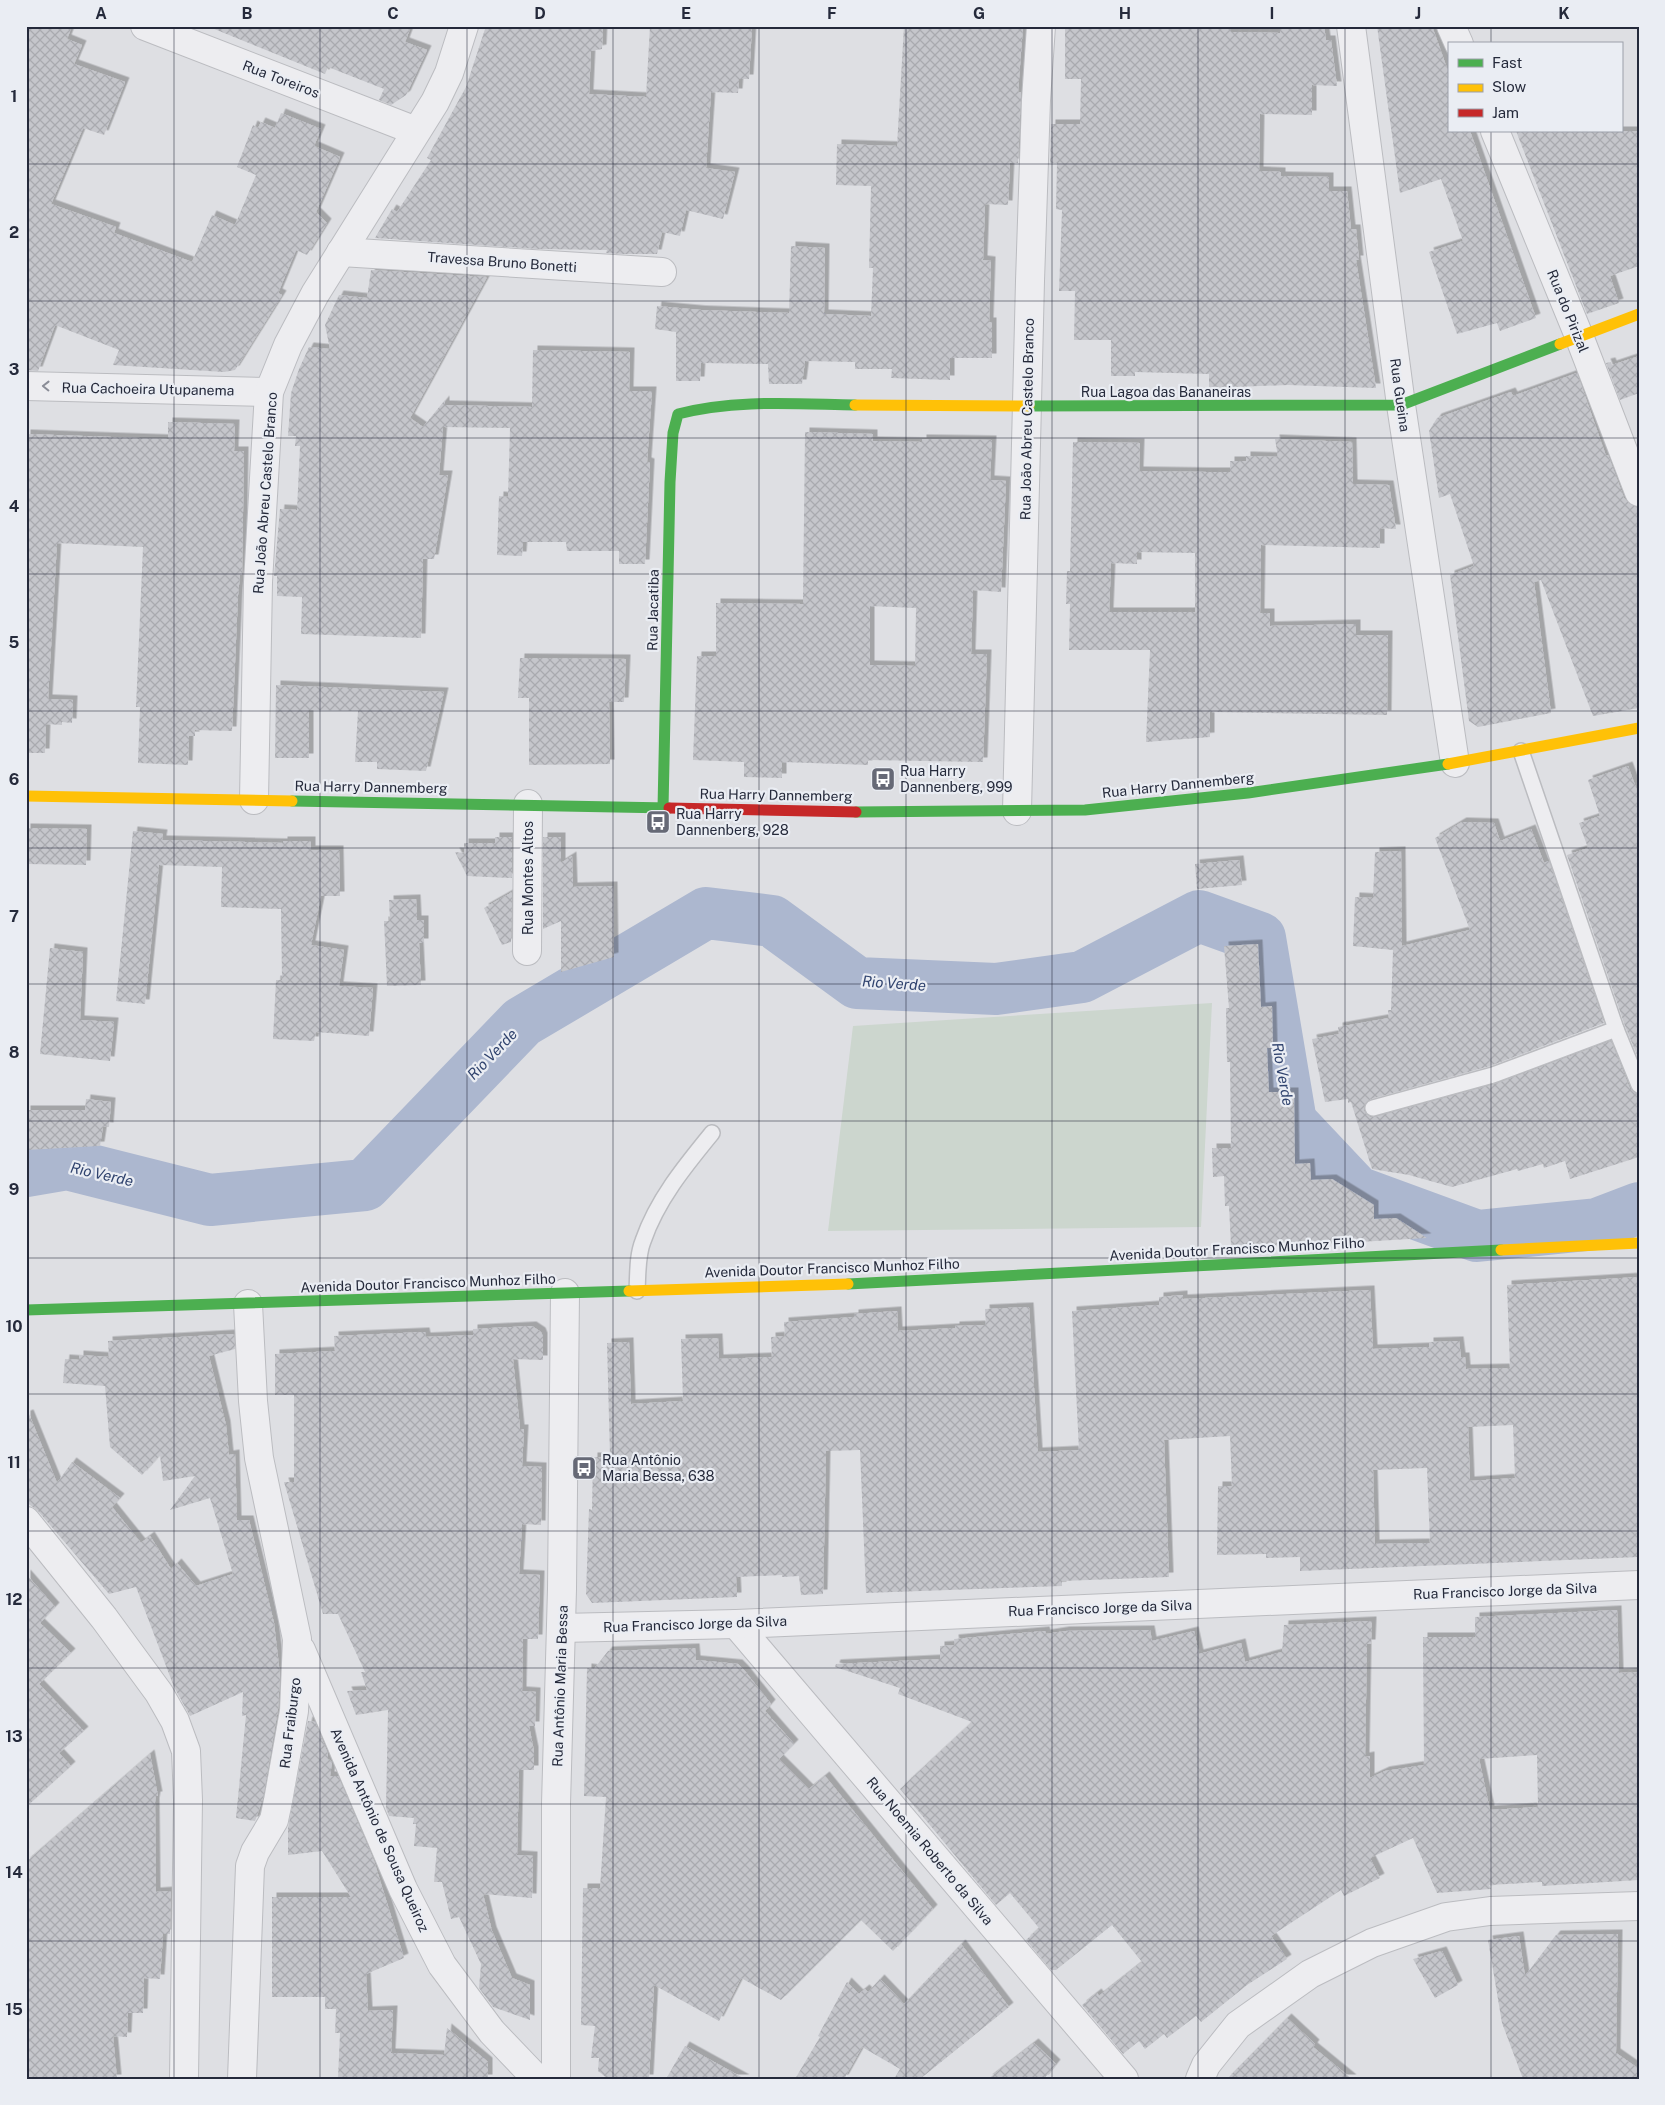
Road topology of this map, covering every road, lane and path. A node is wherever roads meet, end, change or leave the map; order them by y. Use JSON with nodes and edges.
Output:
{"nodes":[{"id":1,"x":145,"y":26,"type":"edge"},
{"id":2,"x":464,"y":26,"type":"edge"},
{"id":3,"x":1041,"y":26,"type":"edge"},
{"id":4,"x":1351,"y":26,"type":"edge"},
{"id":5,"x":1452,"y":26,"type":"edge"},
{"id":6,"x":1458,"y":42,"type":"edge"},
{"id":7,"x":416,"y":131,"type":"junction"},
{"id":8,"x":1495,"y":132,"type":"edge"},
{"id":9,"x":341,"y":252,"type":"junction"},
{"id":10,"x":662,"y":272,"type":"dead end"},
{"id":11,"x":1639,"y":314,"type":"edge"},
{"id":12,"x":1579,"y":336,"type":"junction"},
{"id":13,"x":26,"y":386,"type":"edge"},
{"id":14,"x":269,"y":392,"type":"junction"},
{"id":15,"x":1401,"y":405,"type":"junction"},
{"id":16,"x":1028,"y":407,"type":"junction"},
{"id":17,"x":678,"y":414,"type":"joint"},
{"id":18,"x":1639,"y":492,"type":"edge"},
{"id":19,"x":1639,"y":728,"type":"edge"},
{"id":20,"x":1521,"y":751,"type":"junction"},
{"id":21,"x":1454,"y":763,"type":"junction"},
{"id":22,"x":26,"y":796,"type":"edge"},
{"id":23,"x":254,"y":800,"type":"junction"},
{"id":24,"x":528,"y":804,"type":"junction"},
{"id":25,"x":663,"y":808,"type":"junction"},
{"id":26,"x":1017,"y":811,"type":"junction"},
{"id":27,"x":527,"y":951,"type":"dead end"},
{"id":28,"x":1616,"y":1029,"type":"junction"},
{"id":29,"x":1639,"y":1085,"type":"edge"},
{"id":30,"x":1373,"y":1108,"type":"dead end"},
{"id":31,"x":712,"y":1133,"type":"dead end"},
{"id":32,"x":1639,"y":1243,"type":"edge"},
{"id":33,"x":637,"y":1291,"type":"junction"},
{"id":34,"x":565,"y":1293,"type":"junction"},
{"id":35,"x":248,"y":1304,"type":"junction"},
{"id":36,"x":26,"y":1310,"type":"edge"},
{"id":37,"x":26,"y":1521,"type":"edge"},
{"id":38,"x":1639,"y":1585,"type":"edge"},
{"id":39,"x":736,"y":1624,"type":"junction"},
{"id":40,"x":561,"y":1628,"type":"junction"},
{"id":41,"x":296,"y":1639,"type":"junction"},
{"id":42,"x":1639,"y":1906,"type":"edge"},
{"id":43,"x":184,"y":2079,"type":"edge"},
{"id":44,"x":242,"y":2079,"type":"edge"},
{"id":45,"x":538,"y":2079,"type":"edge"},
{"id":46,"x":556,"y":2079,"type":"edge"},
{"id":47,"x":1124,"y":2079,"type":"edge"},
{"id":48,"x":1200,"y":2079,"type":"edge"}],
"edges":[{"from":1,"to":7,"type":"street","name":"Rua Toreiros"},
{"from":2,"to":7,"type":"street","name":"Rua João Abreu Castelo Branco"},
{"from":3,"to":16,"type":"street","name":"Rua João Abreu Castelo Branco"},
{"from":4,"to":15,"type":"street","name":"Rua Gueina"},
{"from":5,"to":6,"type":"street"},
{"from":7,"to":9,"type":"street","name":"Rua João Abreu Castelo Branco"},
{"from":8,"to":12,"type":"street","name":"Rua do Pirizal"},
{"from":9,"to":10,"type":"street","name":"Travessa Bruno Bonetti"},
{"from":9,"to":14,"type":"street","name":"Rua João Abreu Castelo Branco"},
{"from":11,"to":12,"type":"street","name":"Rua Lagoa das Bananeiras"},
{"from":12,"to":15,"type":"street","name":"Rua Lagoa das Bananeiras"},
{"from":12,"to":18,"type":"street","name":"Rua do Pirizal"},
{"from":14,"to":13,"type":"street","name":"Rua Cachoeira Utupanema","one_way":true},
{"from":14,"to":23,"type":"street","name":"Rua João Abreu Castelo Branco"},
{"from":15,"to":16,"type":"street","name":"Rua Lagoa das Bananeiras"},
{"from":15,"to":21,"type":"street","name":"Rua Gueina"},
{"from":16,"to":17,"type":"street","name":"Rua Lagoa das Bananeiras"},
{"from":16,"to":26,"type":"street","name":"Rua João Abreu Castelo Branco"},
{"from":17,"to":25,"type":"street","name":"Rua Jacatiba"},
{"from":19,"to":20,"type":"street","name":"Rua Harry Dannemberg"},
{"from":20,"to":21,"type":"street","name":"Rua Harry Dannemberg"},
{"from":20,"to":28,"type":"lane"},
{"from":21,"to":26,"type":"street","name":"Rua Harry Dannemberg"},
{"from":22,"to":23,"type":"street","name":"Rua Harry Dannemberg"},
{"from":23,"to":24,"type":"street","name":"Rua Harry Dannemberg"},
{"from":24,"to":25,"type":"street","name":"Rua Harry Dannemberg"},
{"from":24,"to":27,"type":"street","name":"Rua Montes Altos"},
{"from":25,"to":26,"type":"street","name":"Rua Harry Dannemberg"},
{"from":28,"to":29,"type":"lane"},
{"from":28,"to":30,"type":"lane"},
{"from":31,"to":33,"type":"lane"},
{"from":32,"to":33,"type":"street","name":"Avenida Doutor Francisco Munhoz Filho"},
{"from":33,"to":34,"type":"street","name":"Avenida Doutor Francisco Munhoz Filho"},
{"from":34,"to":35,"type":"street","name":"Avenida Doutor Francisco Munhoz Filho"},
{"from":34,"to":40,"type":"street","name":"Rua Antônio Maria Bessa"},
{"from":35,"to":36,"type":"street","name":"Avenida Doutor Francisco Munhoz Filho"},
{"from":35,"to":41,"type":"street","name":"Rua Fraiburgo"},
{"from":37,"to":43,"type":"street"},
{"from":38,"to":39,"type":"street","name":"Rua Francisco Jorge da Silva"},
{"from":39,"to":40,"type":"street","name":"Rua Francisco Jorge da Silva"},
{"from":39,"to":47,"type":"street","name":"Rua Noemia Roberto da Silva"},
{"from":40,"to":46,"type":"street","name":"Rua Antônio Maria Bessa"},
{"from":41,"to":44,"type":"street","name":"Rua Fraiburgo"},
{"from":41,"to":45,"type":"street","name":"Avenida Antônio de Sousa Queiroz"},
{"from":42,"to":48,"type":"street"}]}
